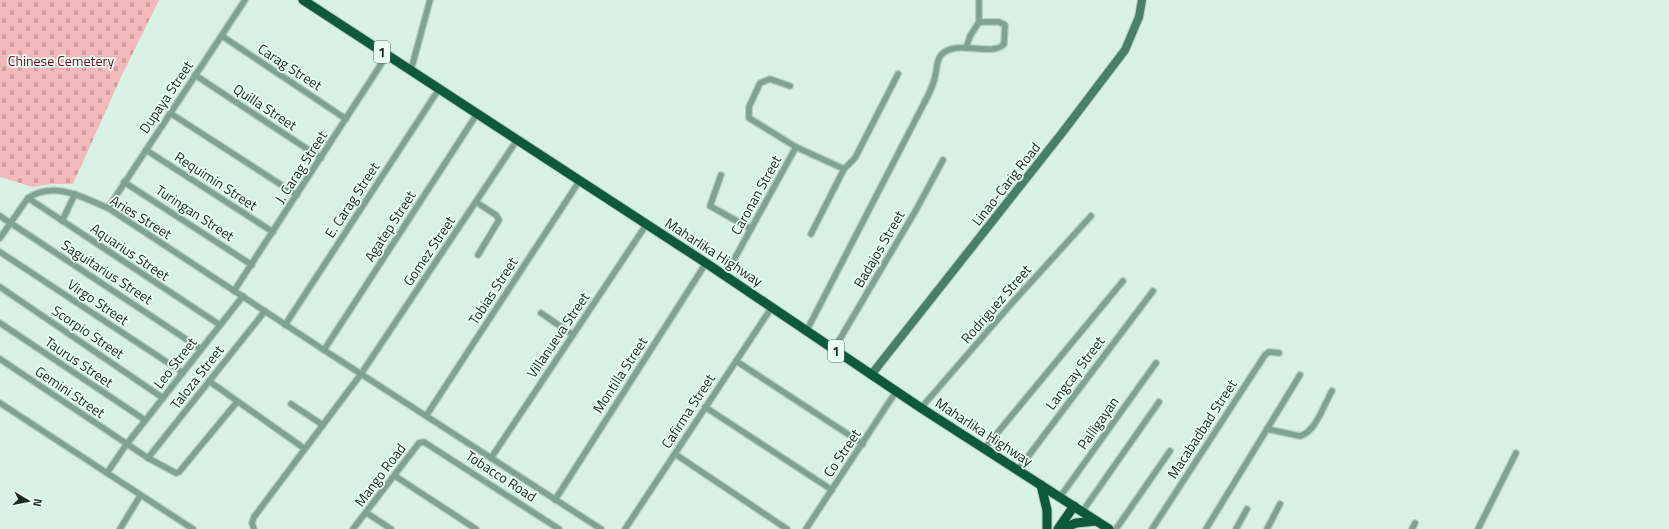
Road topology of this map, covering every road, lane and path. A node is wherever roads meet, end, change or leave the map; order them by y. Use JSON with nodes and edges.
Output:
{"nodes":[{"id":1,"x":245,"y":0,"type":"edge"},
{"id":2,"x":303,"y":0,"type":"edge"},
{"id":3,"x":430,"y":0,"type":"edge"},
{"id":4,"x":979,"y":0,"type":"edge"},
{"id":5,"x":1142,"y":0,"type":"edge"},
{"id":6,"x":979,"y":22,"type":"junction"},
{"id":7,"x":222,"y":36,"type":"junction"},
{"id":8,"x":966,"y":48,"type":"junction"},
{"id":9,"x":387,"y":55,"type":"junction"},
{"id":10,"x":411,"y":70,"type":"junction"},
{"id":11,"x":898,"y":74,"type":"dead end"},
{"id":12,"x":195,"y":75,"type":"junction"},
{"id":13,"x":790,"y":86,"type":"dead end"},
{"id":14,"x":439,"y":89,"type":"junction"},
{"id":15,"x":170,"y":113,"type":"junction"},
{"id":16,"x":476,"y":113,"type":"junction"},
{"id":17,"x":346,"y":119,"type":"junction"},
{"id":18,"x":517,"y":140,"type":"junction"},
{"id":19,"x":796,"y":147,"type":"junction"},
{"id":20,"x":146,"y":150,"type":"junction"},
{"id":21,"x":321,"y":158,"type":"junction"},
{"id":22,"x":943,"y":160,"type":"dead end"},
{"id":23,"x":844,"y":169,"type":"junction"},
{"id":24,"x":721,"y":176,"type":"dead end"},
{"id":25,"x":580,"y":180,"type":"junction"},
{"id":26,"x":124,"y":182,"type":"junction"},
{"id":27,"x":75,"y":194,"type":"junction"},
{"id":28,"x":297,"y":195,"type":"junction"},
{"id":29,"x":28,"y":198,"type":"junction"},
{"id":30,"x":476,"y":202,"type":"junction"},
{"id":31,"x":108,"y":208,"type":"junction"},
{"id":32,"x":0,"y":216,"type":"edge"},
{"id":33,"x":1091,"y":216,"type":"dead end"},
{"id":34,"x":62,"y":221,"type":"junction"},
{"id":35,"x":10,"y":223,"type":"junction"},
{"id":36,"x":646,"y":225,"type":"junction"},
{"id":37,"x":751,"y":229,"type":"junction"},
{"id":38,"x":274,"y":232,"type":"junction"},
{"id":39,"x":811,"y":234,"type":"dead end"},
{"id":40,"x":0,"y":238,"type":"edge"},
{"id":41,"x":0,"y":252,"type":"edge"},
{"id":42,"x":478,"y":255,"type":"dead end"},
{"id":43,"x":706,"y":263,"type":"junction"},
{"id":44,"x":252,"y":265,"type":"junction"},
{"id":45,"x":725,"y":276,"type":"junction"},
{"id":46,"x":1123,"y":281,"type":"dead end"},
{"id":47,"x":0,"y":287,"type":"edge"},
{"id":48,"x":234,"y":291,"type":"junction"},
{"id":49,"x":1153,"y":291,"type":"dead end"},
{"id":50,"x":243,"y":296,"type":"junction"},
{"id":51,"x":772,"y":308,"type":"junction"},
{"id":52,"x":265,"y":311,"type":"junction"},
{"id":53,"x":541,"y":313,"type":"dead end"},
{"id":54,"x":0,"y":323,"type":"edge"},
{"id":55,"x":220,"y":325,"type":"junction"},
{"id":56,"x":285,"y":325,"type":"junction"},
{"id":57,"x":807,"y":330,"type":"junction"},
{"id":58,"x":573,"y":335,"type":"junction"},
{"id":59,"x":201,"y":349,"type":"junction"},
{"id":60,"x":834,"y":349,"type":"junction"},
{"id":61,"x":324,"y":350,"type":"junction"},
{"id":62,"x":1279,"y":353,"type":"dead end"},
{"id":63,"x":0,"y":360,"type":"edge"},
{"id":64,"x":736,"y":361,"type":"junction"},
{"id":65,"x":1156,"y":363,"type":"dead end"},
{"id":66,"x":182,"y":372,"type":"junction"},
{"id":67,"x":361,"y":374,"type":"junction"},
{"id":68,"x":871,"y":375,"type":"junction"},
{"id":69,"x":1300,"y":375,"type":"dead end"},
{"id":70,"x":209,"y":381,"type":"junction"},
{"id":71,"x":897,"y":390,"type":"junction"},
{"id":72,"x":1332,"y":391,"type":"dead end"},
{"id":73,"x":163,"y":398,"type":"junction"},
{"id":74,"x":237,"y":402,"type":"junction"},
{"id":75,"x":1159,"y":402,"type":"dead end"},
{"id":76,"x":0,"y":403,"type":"edge"},
{"id":77,"x":291,"y":404,"type":"dead end"},
{"id":78,"x":705,"y":407,"type":"junction"},
{"id":79,"x":921,"y":408,"type":"junction"},
{"id":80,"x":426,"y":416,"type":"junction"},
{"id":81,"x":146,"y":420,"type":"junction"},
{"id":82,"x":323,"y":425,"type":"junction"},
{"id":83,"x":1267,"y":429,"type":"junction"},
{"id":84,"x":126,"y":444,"type":"junction"},
{"id":85,"x":429,"y":444,"type":"joint"},
{"id":86,"x":863,"y":444,"type":"junction"},
{"id":87,"x":984,"y":448,"type":"junction"},
{"id":88,"x":305,"y":449,"type":"junction"},
{"id":89,"x":1170,"y":451,"type":"dead end"},
{"id":90,"x":1516,"y":453,"type":"dead end"},
{"id":91,"x":675,"y":454,"type":"junction"},
{"id":92,"x":148,"y":458,"type":"junction"},
{"id":93,"x":491,"y":458,"type":"junction"},
{"id":94,"x":1017,"y":471,"type":"junction"},
{"id":95,"x":107,"y":473,"type":"junction"},
{"id":96,"x":395,"y":476,"type":"junction"},
{"id":97,"x":1041,"y":485,"type":"junction"},
{"id":98,"x":832,"y":490,"type":"junction"},
{"id":99,"x":140,"y":496,"type":"junction"},
{"id":100,"x":1060,"y":497,"type":"junction"},
{"id":101,"x":555,"y":500,"type":"junction"},
{"id":102,"x":1280,"y":504,"type":"dead end"},
{"id":103,"x":1074,"y":506,"type":"junction"},
{"id":104,"x":1247,"y":509,"type":"dead end"},
{"id":105,"x":367,"y":512,"type":"junction"},
{"id":106,"x":1082,"y":512,"type":"junction"},
{"id":107,"x":1096,"y":521,"type":"junction"},
{"id":108,"x":1415,"y":523,"type":"dead end"},
{"id":109,"x":120,"y":529,"type":"edge"},
{"id":110,"x":193,"y":529,"type":"edge"},
{"id":111,"x":253,"y":529,"type":"edge"},
{"id":112,"x":353,"y":529,"type":"edge"},
{"id":113,"x":391,"y":529,"type":"edge"},
{"id":114,"x":476,"y":529,"type":"edge"},
{"id":115,"x":559,"y":529,"type":"edge"},
{"id":116,"x":601,"y":529,"type":"edge"},
{"id":117,"x":626,"y":529,"type":"edge"},
{"id":118,"x":787,"y":529,"type":"edge"},
{"id":119,"x":806,"y":529,"type":"edge"},
{"id":120,"x":1047,"y":529,"type":"edge"},
{"id":121,"x":1058,"y":529,"type":"edge"},
{"id":122,"x":1062,"y":529,"type":"edge"},
{"id":123,"x":1109,"y":529,"type":"edge"},
{"id":124,"x":1116,"y":529,"type":"edge"},
{"id":125,"x":1152,"y":529,"type":"edge"},
{"id":126,"x":1206,"y":529,"type":"edge"},
{"id":127,"x":1236,"y":529,"type":"edge"},
{"id":128,"x":1267,"y":529,"type":"edge"},
{"id":129,"x":1412,"y":529,"type":"edge"},
{"id":130,"x":1478,"y":529,"type":"edge"}],
"edges":[{"from":1,"to":7,"type":"street","name":"Dupaya Street"},
{"from":2,"to":9,"type":"highway","name":"Maharlika Highway","number":"1"},
{"from":3,"to":10,"type":"street"},
{"from":4,"to":6,"type":"street"},
{"from":5,"to":68,"type":"main road","name":"Linao-Carig Road"},
{"from":6,"to":8,"type":"street"},
{"from":6,"to":8,"type":"street"},
{"from":7,"to":12,"type":"street","name":"Dupaya Street"},
{"from":7,"to":17,"type":"street","name":"Carag Street"},
{"from":8,"to":57,"type":"street"},
{"from":9,"to":10,"type":"highway","name":"Maharlika Highway","number":"1"},
{"from":9,"to":17,"type":"street","name":"J. Carag Street"},
{"from":10,"to":14,"type":"highway","name":"Maharlika Highway","number":"1"},
{"from":11,"to":23,"type":"street"},
{"from":12,"to":15,"type":"street","name":"Dupaya Street"},
{"from":12,"to":21,"type":"street","name":"Quilla Street"},
{"from":13,"to":19,"type":"street"},
{"from":14,"to":16,"type":"highway","name":"Maharlika Highway","number":"1"},
{"from":14,"to":56,"type":"street","name":"E. Carag Street"},
{"from":15,"to":20,"type":"street","name":"Dupaya Street"},
{"from":15,"to":28,"type":"street"},
{"from":16,"to":18,"type":"highway","name":"Maharlika Highway","number":"1"},
{"from":16,"to":61,"type":"street","name":"Agatep Street"},
{"from":17,"to":21,"type":"street","name":"J. Carag Street"},
{"from":18,"to":25,"type":"highway","name":"Maharlika Highway","number":"1"},
{"from":18,"to":30,"type":"street","name":"Gomez Street"},
{"from":19,"to":23,"type":"street"},
{"from":19,"to":37,"type":"street","name":"Caronan Street"},
{"from":20,"to":26,"type":"street","name":"Dupaya Street"},
{"from":20,"to":38,"type":"street","name":"Requimin Street"},
{"from":21,"to":28,"type":"street","name":"J. Carag Street"},
{"from":22,"to":60,"type":"street","name":"Badajos Street"},
{"from":23,"to":39,"type":"street"},
{"from":24,"to":37,"type":"street"},
{"from":25,"to":36,"type":"highway","name":"Maharlika Highway","number":"1"},
{"from":25,"to":80,"type":"street","name":"Tobias Street"},
{"from":26,"to":31,"type":"street","name":"Dupaya Street"},
{"from":26,"to":44,"type":"street","name":"Turingan Street"},
{"from":27,"to":29,"type":"street","name":"Aries Street"},
{"from":27,"to":31,"type":"street","name":"Aries Street"},
{"from":27,"to":34,"type":"street"},
{"from":28,"to":38,"type":"street","name":"J. Carag Street"},
{"from":29,"to":34,"type":"street","name":"Aquarius Street"},
{"from":29,"to":35,"type":"street"},
{"from":30,"to":42,"type":"street"},
{"from":30,"to":67,"type":"street","name":"Gomez Street"},
{"from":31,"to":48,"type":"street","name":"Aries Street"},
{"from":32,"to":35,"type":"street","name":"Saguitarius Street"},
{"from":33,"to":79,"type":"street","name":"Rodriguez Street"},
{"from":34,"to":55,"type":"street","name":"Aquarius Street"},
{"from":35,"to":40,"type":"street"},
{"from":35,"to":59,"type":"street","name":"Saguitarius Street"},
{"from":36,"to":43,"type":"highway","name":"Maharlika Highway","number":"1"},
{"from":36,"to":58,"type":"street","name":"Villanueva Street"},
{"from":37,"to":45,"type":"street","name":"Caronan Street"},
{"from":38,"to":44,"type":"street","name":"J. Carag Street"},
{"from":41,"to":66,"type":"street","name":"Virgo Street"},
{"from":43,"to":45,"type":"highway","name":"Maharlika Highway","number":"1"},
{"from":43,"to":101,"type":"street","name":"Montilla Street"},
{"from":44,"to":48,"type":"street","name":"J. Carag Street"},
{"from":45,"to":51,"type":"highway","name":"Maharlika Highway","number":"1"},
{"from":46,"to":87,"type":"street"},
{"from":47,"to":73,"type":"street","name":"Scorpio Street"},
{"from":48,"to":50,"type":"street","name":"Aries Street"},
{"from":49,"to":94,"type":"street","name":"Langcay Street"},
{"from":50,"to":52,"type":"street","name":"Aries Street"},
{"from":50,"to":55,"type":"street","name":"Leo Street"},
{"from":51,"to":57,"type":"highway","name":"Maharlika Highway","number":"1"},
{"from":51,"to":64,"type":"street","name":"Cafirma Street"},
{"from":52,"to":56,"type":"street","name":"Aries Street"},
{"from":52,"to":70,"type":"street","name":"Taloza Street"},
{"from":53,"to":58,"type":"street"},
{"from":54,"to":81,"type":"street","name":"Taurus Street"},
{"from":55,"to":59,"type":"street","name":"Leo Street"},
{"from":56,"to":61,"type":"street","name":"Aries Street"},
{"from":57,"to":60,"type":"highway","name":"Maharlika Highway","number":"1"},
{"from":58,"to":93,"type":"street","name":"Villanueva Street"},
{"from":59,"to":66,"type":"street","name":"Leo Street"},
{"from":60,"to":68,"type":"highway","name":"Maharlika Highway","number":"1"},
{"from":61,"to":67,"type":"street","name":"Aries Street"},
{"from":62,"to":125,"type":"street","name":"Macabadbad Street"},
{"from":63,"to":84,"type":"street","name":"Gemini Street"},
{"from":64,"to":78,"type":"street","name":"Cafirma Street"},
{"from":64,"to":86,"type":"street"},
{"from":65,"to":100,"type":"street","name":"Palligayan"},
{"from":66,"to":73,"type":"street","name":"Leo Street"},
{"from":67,"to":80,"type":"street","name":"Aries Street"},
{"from":67,"to":82,"type":"street","name":"Gomez Street"},
{"from":68,"to":71,"type":"highway","name":"Maharlika Highway","number":"1"},
{"from":69,"to":83,"type":"street"},
{"from":70,"to":74,"type":"street"},
{"from":70,"to":92,"type":"street","name":"Taloza Street"},
{"from":71,"to":79,"type":"highway","name":"Maharlika Highway","number":"1"},
{"from":71,"to":86,"type":"street","name":"Co Street"},
{"from":72,"to":83,"type":"street"},
{"from":73,"to":81,"type":"street","name":"Leo Street"},
{"from":74,"to":88,"type":"street"},
{"from":74,"to":92,"type":"street","name":"Gemini Street"},
{"from":75,"to":106,"type":"street"},
{"from":76,"to":95,"type":"street"},
{"from":77,"to":82,"type":"street"},
{"from":78,"to":91,"type":"street","name":"Cafirma Street"},
{"from":78,"to":98,"type":"street"},
{"from":79,"to":87,"type":"highway","name":"Maharlika Highway","number":"1"},
{"from":80,"to":93,"type":"street","name":"Aries Street"},
{"from":81,"to":84,"type":"street","name":"Leo Street"},
{"from":82,"to":88,"type":"street","name":"Gomez Street"},
{"from":83,"to":126,"type":"street"},
{"from":84,"to":92,"type":"street","name":"Gemini Street"},
{"from":84,"to":95,"type":"street","name":"Leo Street"},
{"from":85,"to":96,"type":"street","name":"Mango Road"},
{"from":85,"to":115,"type":"street","name":"Tobacco Road"},
{"from":86,"to":98,"type":"street","name":"Co Street"},
{"from":87,"to":94,"type":"highway","name":"Maharlika Highway","number":"1"},
{"from":88,"to":111,"type":"street","name":"Gomez Street"},
{"from":89,"to":124,"type":"street"},
{"from":90,"to":130,"type":"street"},
{"from":91,"to":117,"type":"street","name":"Cafirma Street"},
{"from":91,"to":118,"type":"street"},
{"from":93,"to":101,"type":"street","name":"Aries Street"},
{"from":94,"to":97,"type":"highway","name":"Maharlika Highway","number":"1"},
{"from":95,"to":99,"type":"street"},
{"from":96,"to":105,"type":"street","name":"Mango Road"},
{"from":96,"to":114,"type":"street"},
{"from":97,"to":100,"type":"highway","name":"Maharlika Highway","number":"1"},
{"from":97,"to":120,"type":"highway"},
{"from":98,"to":119,"type":"street","name":"Co Street"},
{"from":99,"to":109,"type":"street"},
{"from":99,"to":110,"type":"street"},
{"from":100,"to":103,"type":"highway","name":"Maharlika Highway","number":"1"},
{"from":101,"to":116,"type":"street","name":"Aries Street"},
{"from":102,"to":128,"type":"street"},
{"from":103,"to":106,"type":"highway","name":"Maharlika Highway","number":"1"},
{"from":103,"to":121,"type":"highway"},
{"from":104,"to":127,"type":"street"},
{"from":105,"to":112,"type":"street","name":"Mango Road"},
{"from":105,"to":113,"type":"street"},
{"from":106,"to":107,"type":"highway","name":"Maharlika Highway","number":"1"},
{"from":107,"to":122,"type":"highway"},
{"from":107,"to":123,"type":"highway","name":"Maharlika Highway","number":"1"},
{"from":108,"to":129,"type":"street"}]}
